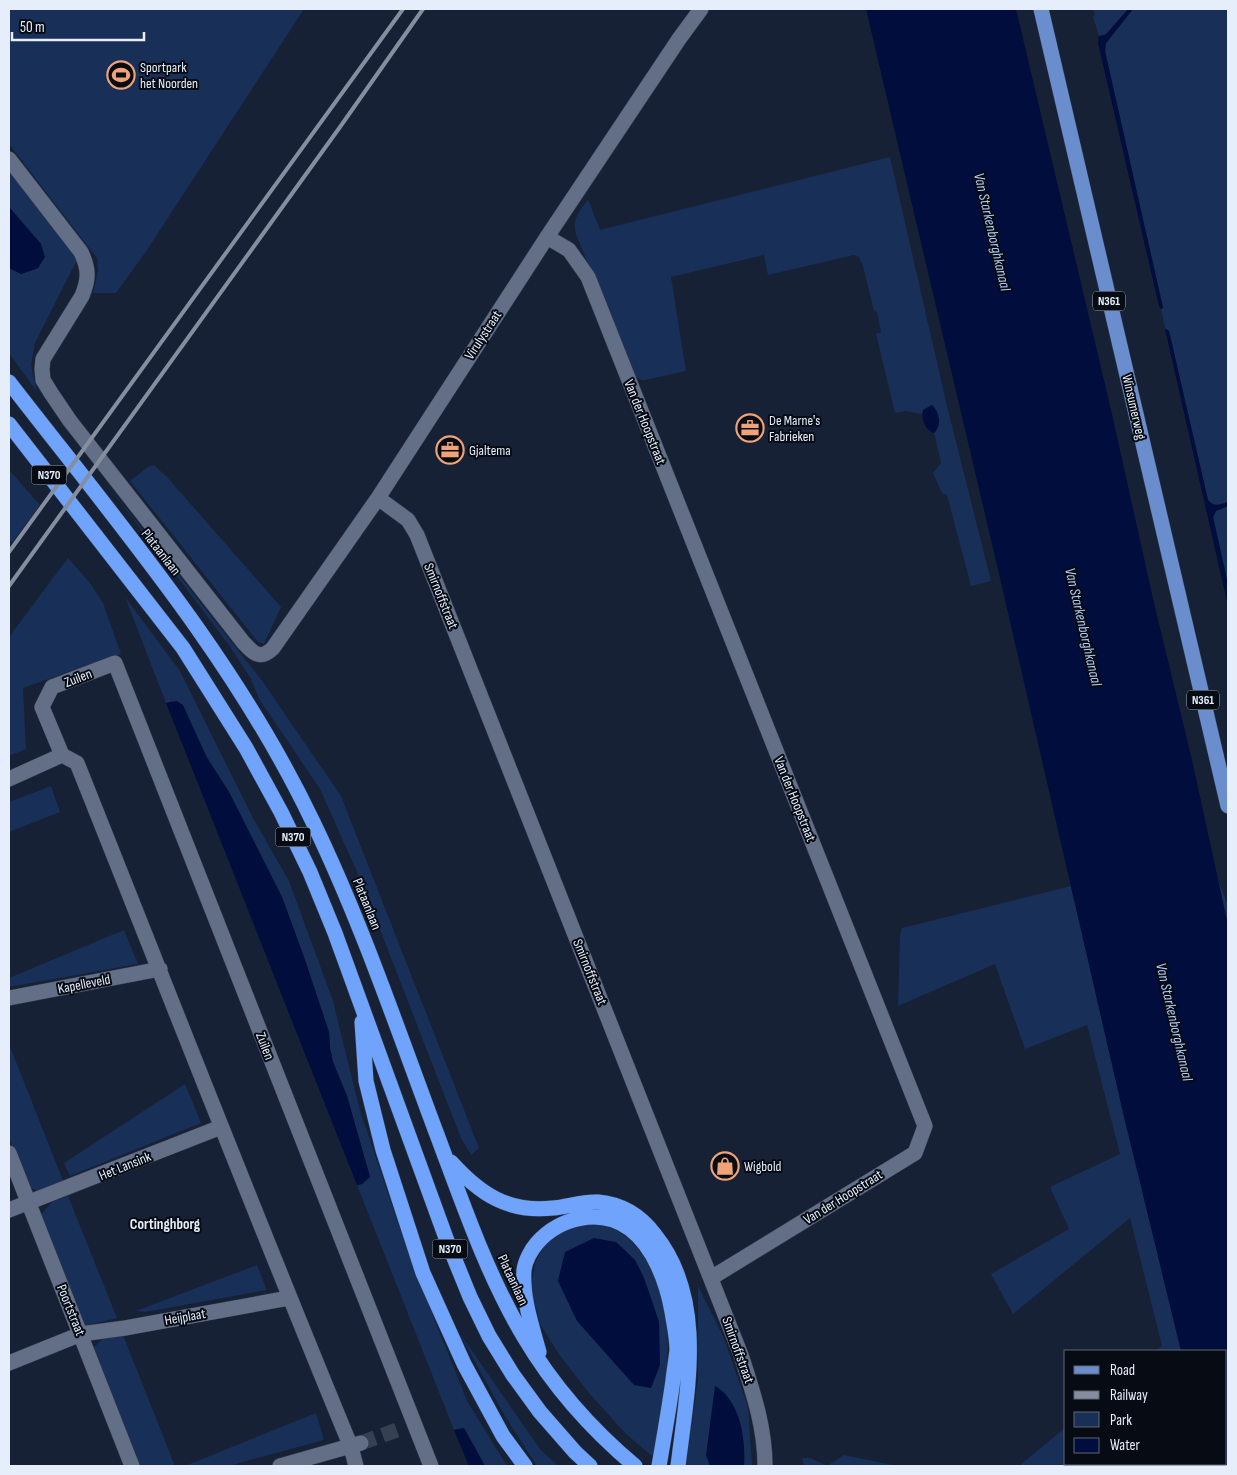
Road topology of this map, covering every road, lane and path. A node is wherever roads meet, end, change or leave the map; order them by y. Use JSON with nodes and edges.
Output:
{"nodes":[{"id":1,"x":701,"y":9,"type":"edge"},
{"id":2,"x":1041,"y":9,"type":"edge"},
{"id":3,"x":9,"y":159,"type":"edge"},
{"id":4,"x":547,"y":237,"type":"junction"},
{"id":5,"x":9,"y":382,"type":"edge"},
{"id":6,"x":9,"y":424,"type":"edge"},
{"id":7,"x":378,"y":498,"type":"junction"},
{"id":8,"x":260,"y":655,"type":"joint"},
{"id":9,"x":62,"y":755,"type":"junction"},
{"id":10,"x":9,"y":779,"type":"edge"},
{"id":11,"x":1228,"y":806,"type":"edge"},
{"id":12,"x":160,"y":969,"type":"junction"},
{"id":13,"x":9,"y":998,"type":"edge"},
{"id":14,"x":361,"y":1003,"type":"junction"},
{"id":15,"x":221,"y":1128,"type":"junction"},
{"id":16,"x":9,"y":1153,"type":"edge"},
{"id":17,"x":444,"y":1154,"type":"junction"},
{"id":18,"x":28,"y":1202,"type":"junction"},
{"id":19,"x":9,"y":1210,"type":"edge"},
{"id":20,"x":711,"y":1278,"type":"junction"},
{"id":21,"x":289,"y":1298,"type":"junction"},
{"id":22,"x":81,"y":1334,"type":"junction"},
{"id":23,"x":9,"y":1363,"type":"edge"},
{"id":24,"x":543,"y":1366,"type":"junction"},
{"id":25,"x":356,"y":1445,"type":"junction"},
{"id":26,"x":633,"y":1465,"type":"edge"},
{"id":27,"x":132,"y":1466,"type":"edge"},
{"id":28,"x":280,"y":1466,"type":"edge"},
{"id":29,"x":356,"y":1466,"type":"edge"},
{"id":30,"x":431,"y":1466,"type":"edge"},
{"id":31,"x":525,"y":1466,"type":"edge"},
{"id":32,"x":590,"y":1466,"type":"edge"},
{"id":33,"x":659,"y":1466,"type":"edge"},
{"id":34,"x":678,"y":1466,"type":"edge"},
{"id":35,"x":765,"y":1466,"type":"edge"}],
"edges":[{"from":1,"to":4,"type":"street","name":"Virulystraat"},
{"from":2,"to":11,"type":"main road","name":"Winsumerweg","number":"N361"},
{"from":3,"to":8,"type":"street","name":"Plataanlaan"},
{"from":4,"to":7,"type":"street","name":"Virulystraat"},
{"from":4,"to":20,"type":"street","name":"Van der Hoopstraat"},
{"from":5,"to":17,"type":"highway","name":"Plataanlaan","number":"N370"},
{"from":6,"to":14,"type":"highway","number":"N370"},
{"from":7,"to":8,"type":"street","name":"Virulystraat"},
{"from":7,"to":20,"type":"street","name":"Smirnoffstraat"},
{"from":9,"to":10,"type":"street"},
{"from":9,"to":12,"type":"street","name":"Zuilen"},
{"from":9,"to":30,"type":"street","name":"Zuilen"},
{"from":12,"to":13,"type":"street","name":"Kapelleveld"},
{"from":12,"to":15,"type":"street","name":"Zuilen"},
{"from":14,"to":31,"type":"highway","number":"N370"},
{"from":14,"to":32,"type":"highway","number":"N370"},
{"from":15,"to":18,"type":"street","name":"Het Lansink"},
{"from":15,"to":21,"type":"street","name":"Zuilen"},
{"from":16,"to":18,"type":"street","name":"Poortstraat"},
{"from":17,"to":24,"type":"highway","name":"Plataanlaan","number":"N370"},
{"from":17,"to":34,"type":"highway","number":"N370"},
{"from":18,"to":19,"type":"street","name":"Het Lansink"},
{"from":18,"to":22,"type":"street","name":"Poortstraat"},
{"from":20,"to":35,"type":"street","name":"Smirnoffstraat"},
{"from":21,"to":22,"type":"street","name":"Heijplaat"},
{"from":21,"to":25,"type":"street","name":"Zuilen"},
{"from":22,"to":23,"type":"street","name":"Heijplaat"},
{"from":22,"to":27,"type":"street","name":"Poortstraat"},
{"from":24,"to":26,"type":"highway","name":"Plataanlaan","number":"N370"},
{"from":24,"to":33,"type":"highway","number":"N370"},
{"from":25,"to":28,"type":"street"},
{"from":25,"to":29,"type":"street","name":"Zuilen"}]}
